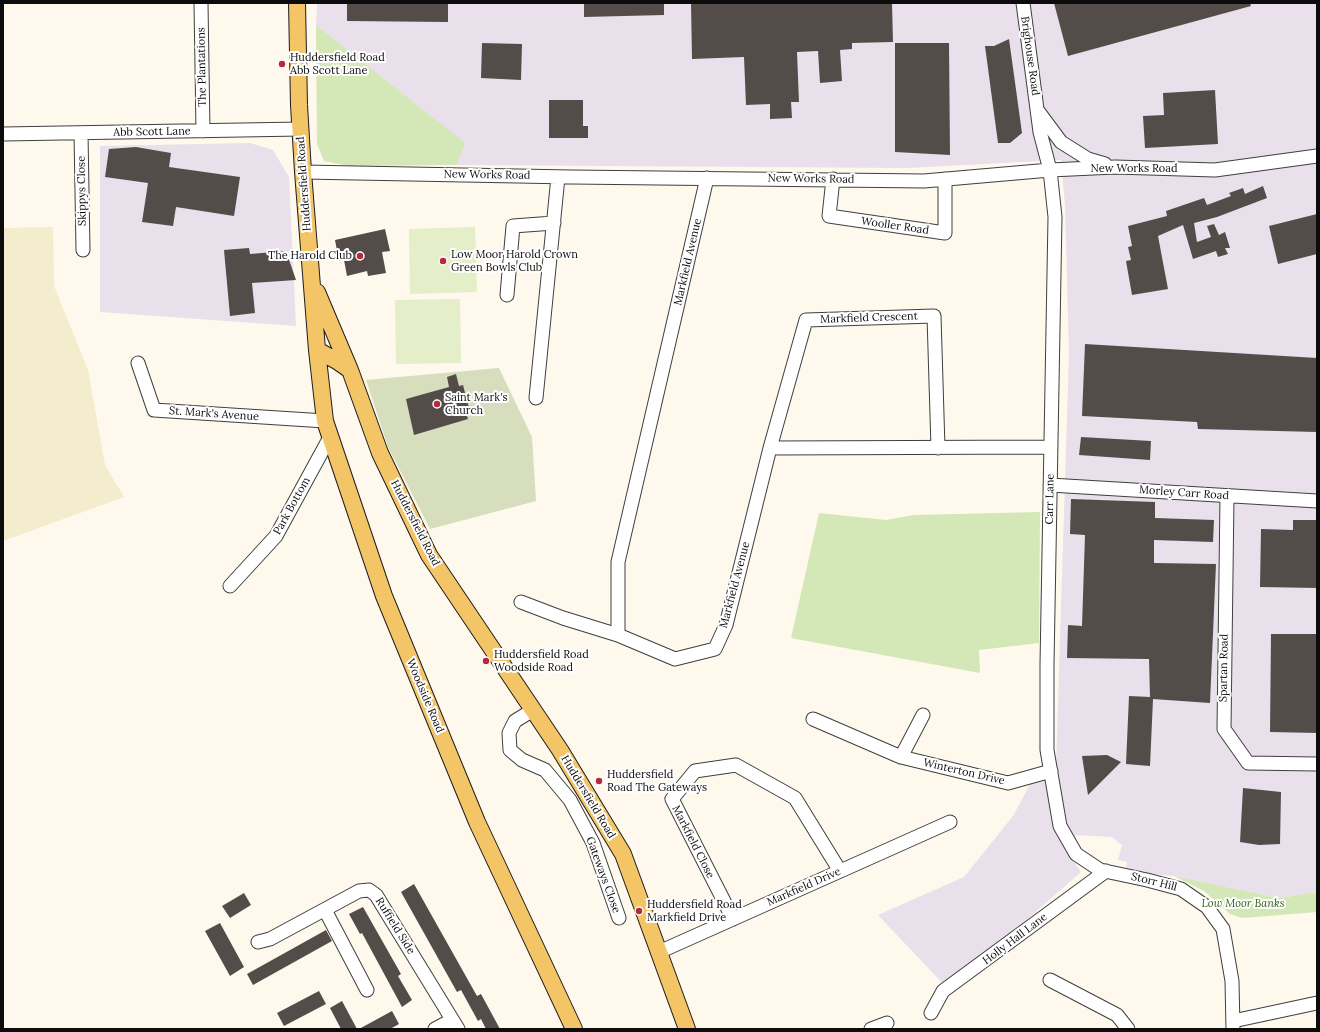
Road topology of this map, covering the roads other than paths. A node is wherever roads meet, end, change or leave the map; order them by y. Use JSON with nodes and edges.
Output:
{"nodes":[{"id":1,"x":201,"y":3,"type":"edge"},
{"id":2,"x":297,"y":3,"type":"edge"},
{"id":3,"x":1023,"y":3,"type":"edge"},
{"id":4,"x":1037,"y":110,"type":"junction"},
{"id":5,"x":301,"y":129,"type":"junction"},
{"id":6,"x":203,"y":131,"type":"junction"},
{"id":7,"x":81,"y":133,"type":"junction"},
{"id":8,"x":3,"y":134,"type":"edge"},
{"id":9,"x":1317,"y":156,"type":"edge"},
{"id":10,"x":1115,"y":167,"type":"junction"},
{"id":11,"x":1050,"y":170,"type":"junction"},
{"id":12,"x":303,"y":172,"type":"junction"},
{"id":13,"x":558,"y":177,"type":"junction"},
{"id":14,"x":707,"y":178,"type":"junction"},
{"id":15,"x":833,"y":179,"type":"junction"},
{"id":16,"x":945,"y":179,"type":"junction"},
{"id":17,"x":554,"y":223,"type":"junction"},
{"id":18,"x":83,"y":250,"type":"dead end"},
{"id":19,"x":311,"y":277,"type":"junction"},
{"id":20,"x":507,"y":295,"type":"dead end"},
{"id":21,"x":316,"y":350,"type":"junction"},
{"id":22,"x":138,"y":363,"type":"dead end"},
{"id":23,"x":350,"y":370,"type":"junction"},
{"id":24,"x":536,"y":398,"type":"dead end"},
{"id":25,"x":325,"y":421,"type":"junction"},
{"id":26,"x":330,"y":437,"type":"junction"},
{"id":27,"x":1051,"y":447,"type":"junction"},
{"id":28,"x":770,"y":448,"type":"junction"},
{"id":29,"x":938,"y":448,"type":"junction"},
{"id":30,"x":1050,"y":485,"type":"junction"},
{"id":31,"x":1227,"y":496,"type":"junction"},
{"id":32,"x":1317,"y":501,"type":"edge"},
{"id":33,"x":230,"y":586,"type":"dead end"},
{"id":34,"x":521,"y":602,"type":"dead end"},
{"id":35,"x":618,"y":635,"type":"junction"},
{"id":36,"x":533,"y":710,"type":"junction"},
{"id":37,"x":923,"y":715,"type":"dead end"},
{"id":38,"x":813,"y":719,"type":"dead end"},
{"id":39,"x":901,"y":757,"type":"junction"},
{"id":40,"x":1317,"y":764,"type":"edge"},
{"id":41,"x":1050,"y":771,"type":"junction"},
{"id":42,"x":950,"y":822,"type":"dead end"},
{"id":43,"x":1060,"y":826,"type":"joint"},
{"id":44,"x":840,"y":871,"type":"junction"},
{"id":45,"x":1106,"y":871,"type":"junction"},
{"id":46,"x":325,"y":910,"type":"junction"},
{"id":47,"x":619,"y":918,"type":"dead end"},
{"id":48,"x":733,"y":919,"type":"junction"},
{"id":49,"x":258,"y":942,"type":"dead end"},
{"id":50,"x":659,"y":952,"type":"junction"},
{"id":51,"x":1050,"y":980,"type":"dead end"},
{"id":52,"x":367,"y":990,"type":"dead end"},
{"id":53,"x":1317,"y":1003,"type":"edge"},
{"id":54,"x":931,"y":1013,"type":"dead end"},
{"id":55,"x":887,"y":1023,"type":"dead end"},
{"id":56,"x":455,"y":1024,"type":"edge"},
{"id":57,"x":1233,"y":1025,"type":"edge"},
{"id":58,"x":435,"y":1029,"type":"edge"},
{"id":59,"x":574,"y":1029,"type":"edge"},
{"id":60,"x":687,"y":1029,"type":"edge"},
{"id":61,"x":872,"y":1029,"type":"edge"},
{"id":62,"x":1128,"y":1029,"type":"edge"}],
"edges":[{"from":1,"to":6,"type":"street","name":"The Plantations"},
{"from":2,"to":5,"type":"main road","name":"Huddersfield Road"},
{"from":3,"to":4,"type":"street","name":"Brighouse Road"},
{"from":4,"to":10,"type":"street","name":"Brighouse Road"},
{"from":4,"to":11,"type":"street","name":"Brighouse Road"},
{"from":5,"to":6,"type":"street","name":"Abb Scott Lane"},
{"from":5,"to":12,"type":"main road","name":"Huddersfield Road"},
{"from":6,"to":7,"type":"street","name":"Abb Scott Lane"},
{"from":7,"to":8,"type":"street","name":"Abb Scott Lane"},
{"from":7,"to":18,"type":"street","name":"Skippys Close"},
{"from":9,"to":10,"type":"street","name":"New Works Road"},
{"from":10,"to":11,"type":"street","name":"New Works Road"},
{"from":11,"to":16,"type":"street","name":"New Works Road"},
{"from":11,"to":27,"type":"street","name":"Carr Lane"},
{"from":12,"to":13,"type":"street","name":"New Works Road"},
{"from":12,"to":19,"type":"main road","name":"Huddersfield Road"},
{"from":13,"to":14,"type":"street","name":"New Works Road"},
{"from":13,"to":17,"type":"street"},
{"from":14,"to":15,"type":"street","name":"New Works Road"},
{"from":14,"to":35,"type":"street","name":"Markfield Avenue"},
{"from":15,"to":16,"type":"street","name":"New Works Road"},
{"from":15,"to":16,"type":"street","name":"Wooller Road"},
{"from":17,"to":20,"type":"street"},
{"from":17,"to":24,"type":"street"},
{"from":19,"to":21,"type":"main road","name":"Huddersfield Road"},
{"from":19,"to":23,"type":"main road","name":"Huddersfield Road"},
{"from":21,"to":23,"type":"main road"},
{"from":21,"to":25,"type":"main road","name":"Woodside Road"},
{"from":22,"to":25,"type":"street","name":"St. Mark's Avenue"},
{"from":23,"to":36,"type":"main road","name":"Huddersfield Road"},
{"from":25,"to":26,"type":"main road","name":"Woodside Road"},
{"from":26,"to":33,"type":"street","name":"Park Bottom"},
{"from":26,"to":59,"type":"main road","name":"Woodside Road"},
{"from":27,"to":29,"type":"street"},
{"from":27,"to":30,"type":"street","name":"Carr Lane"},
{"from":28,"to":29,"type":"street"},
{"from":28,"to":29,"type":"street","name":"Markfield Crescent"},
{"from":28,"to":35,"type":"street","name":"Markfield Avenue"},
{"from":30,"to":31,"type":"street","name":"Morley Carr Road"},
{"from":30,"to":41,"type":"street","name":"Carr Lane"},
{"from":31,"to":32,"type":"street","name":"Morley Carr Road"},
{"from":31,"to":40,"type":"street","name":"Spartan Road"},
{"from":34,"to":35,"type":"street"},
{"from":36,"to":47,"type":"street","name":"Gateways Close"},
{"from":36,"to":50,"type":"main road","name":"Huddersfield Road"},
{"from":37,"to":39,"type":"street"},
{"from":38,"to":39,"type":"street","name":"Winterton Drive"},
{"from":39,"to":41,"type":"street","name":"Winterton Drive"},
{"from":41,"to":43,"type":"street","name":"Carr Lane"},
{"from":42,"to":44,"type":"street","name":"Markfield Drive"},
{"from":43,"to":45,"type":"street","name":"Storr Hill"},
{"from":44,"to":48,"type":"street","name":"Markfield Drive"},
{"from":44,"to":48,"type":"street","name":"Markfield Close"},
{"from":45,"to":54,"type":"street","name":"Holly Hall Lane"},
{"from":45,"to":57,"type":"street","name":"Storr Hill"},
{"from":46,"to":49,"type":"street","name":"Ruffield Side"},
{"from":46,"to":52,"type":"street"},
{"from":46,"to":56,"type":"street","name":"Ruffield Side"},
{"from":48,"to":50,"type":"street","name":"Markfield Drive"},
{"from":50,"to":60,"type":"main road","name":"Huddersfield Road"},
{"from":51,"to":62,"type":"street"},
{"from":53,"to":57,"type":"street"},
{"from":55,"to":61,"type":"street"},
{"from":56,"to":58,"type":"street"}]}
